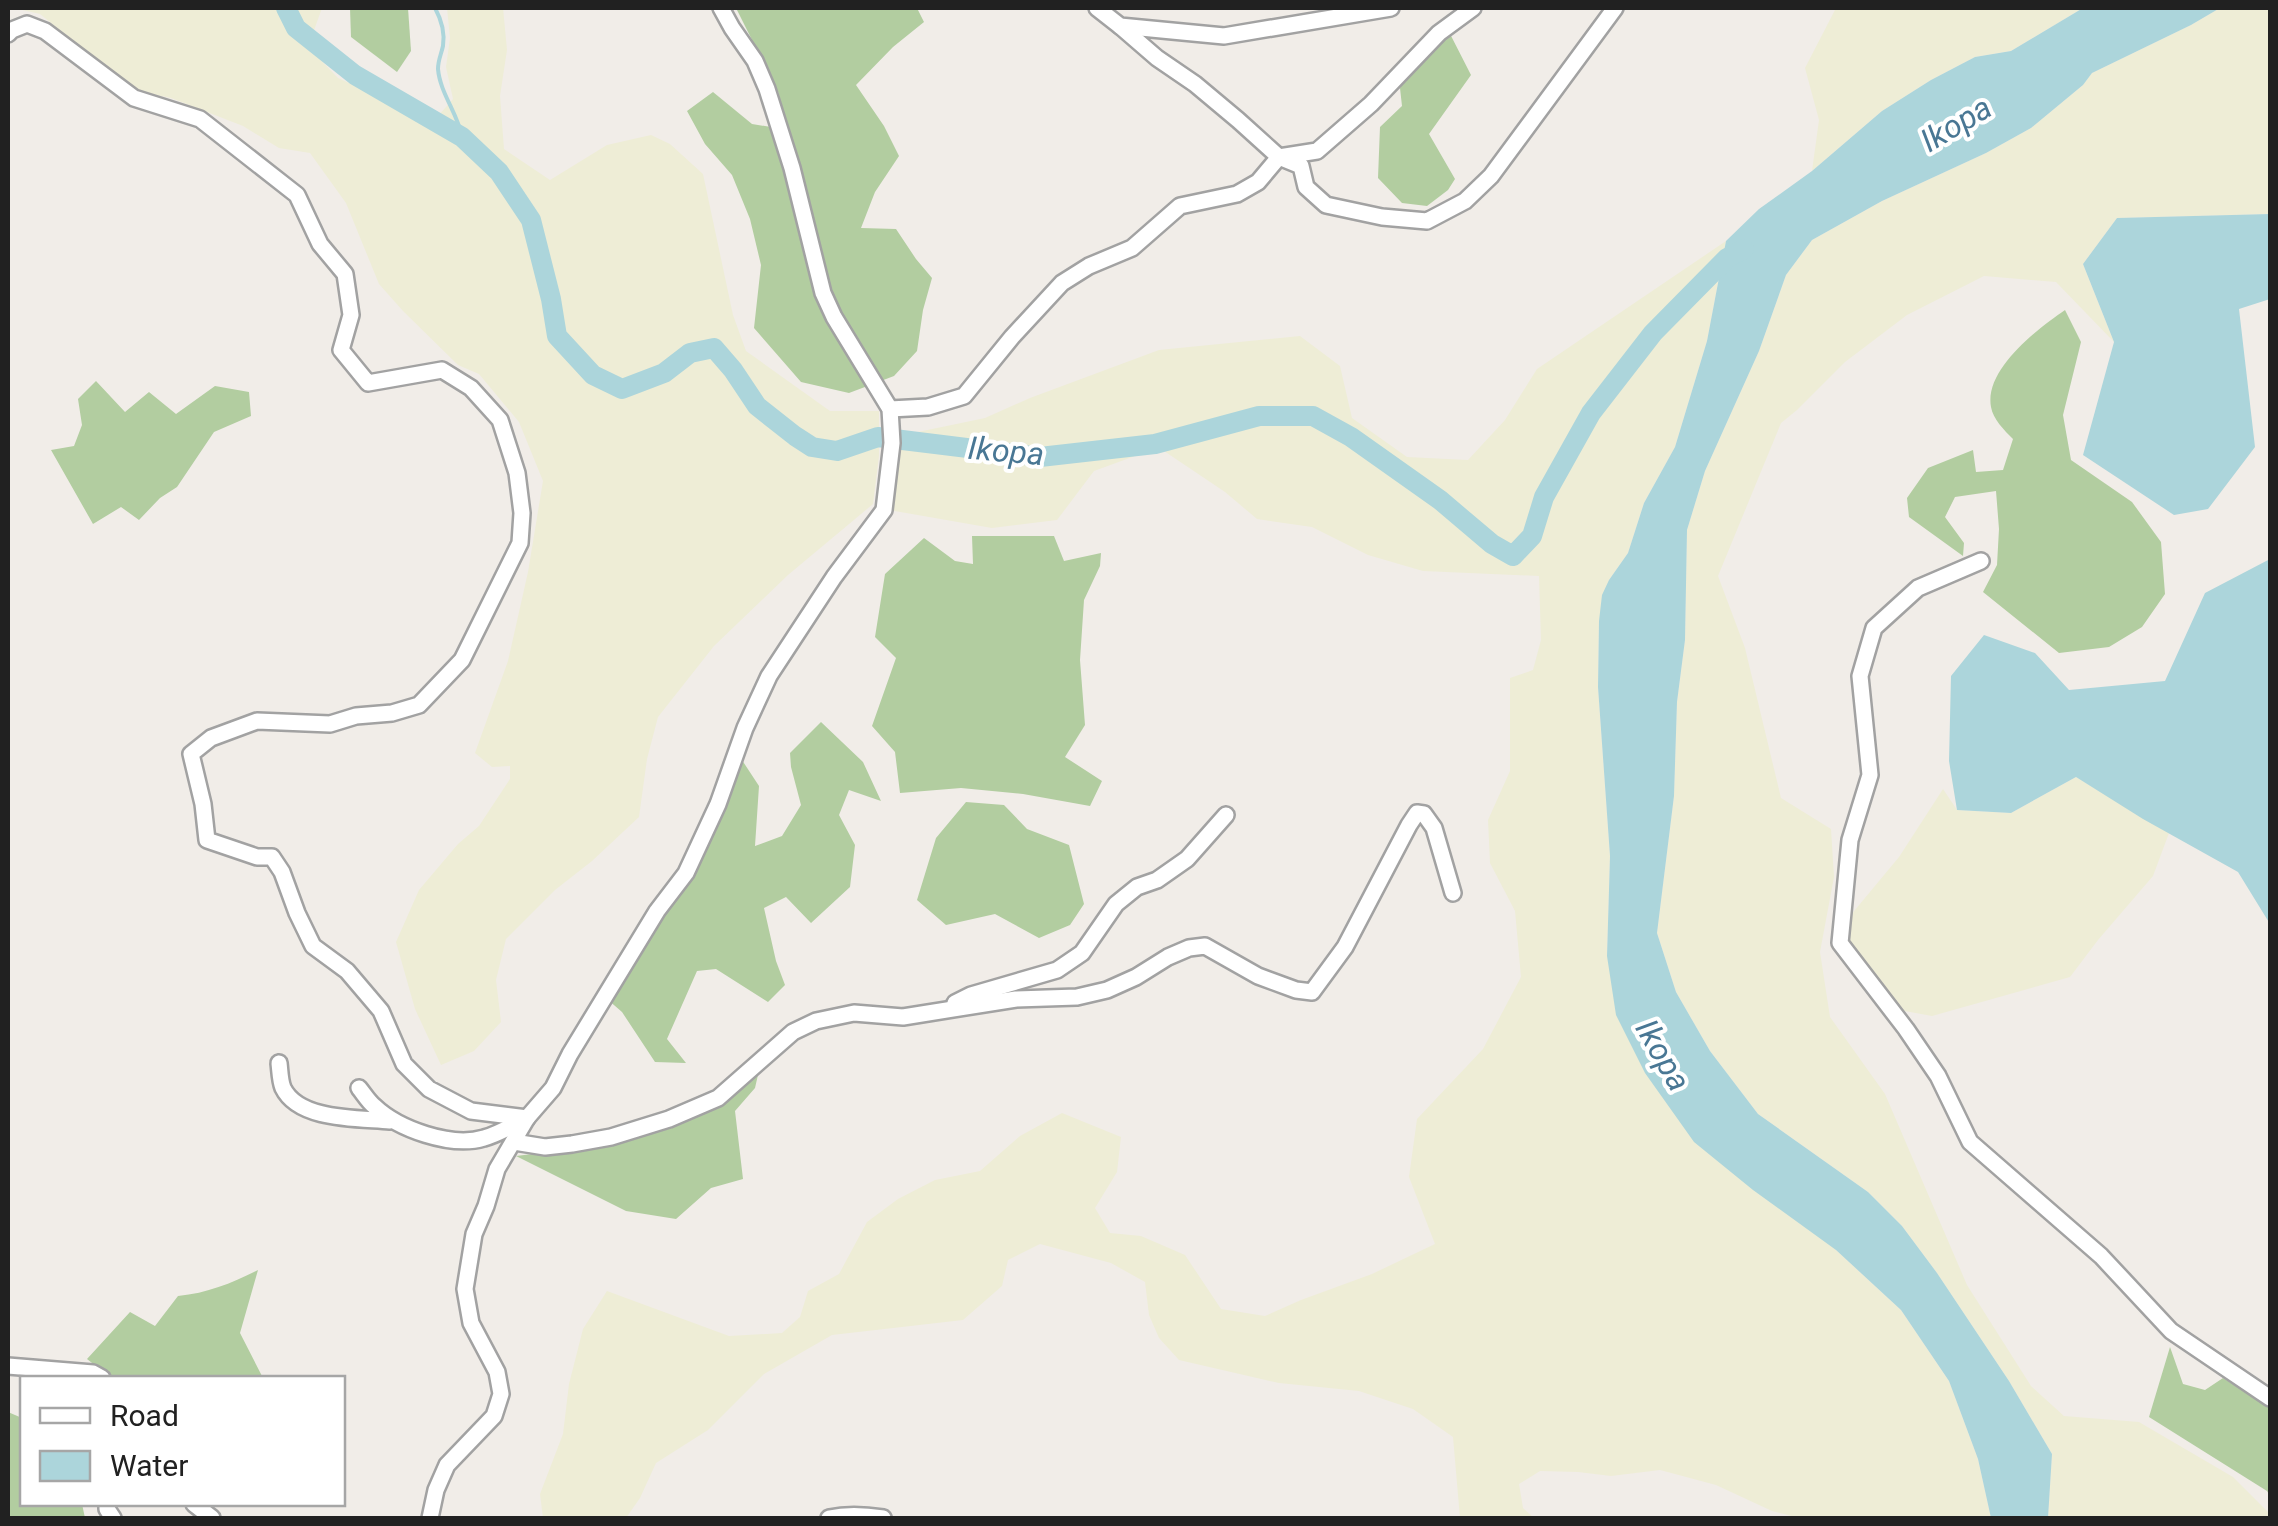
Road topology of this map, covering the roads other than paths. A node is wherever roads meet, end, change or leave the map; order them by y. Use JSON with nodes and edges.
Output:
{"nodes":[{"id":1,"x":721,"y":8,"type":"edge"},
{"id":2,"x":1097,"y":8,"type":"edge"},
{"id":3,"x":1391,"y":8,"type":"edge"},
{"id":4,"x":1473,"y":8,"type":"edge"},
{"id":5,"x":1615,"y":8,"type":"edge"},
{"id":6,"x":1120,"y":26,"type":"junction"},
{"id":7,"x":8,"y":34,"type":"edge"},
{"id":8,"x":1278,"y":157,"type":"junction"},
{"id":9,"x":890,"y":409,"type":"junction"},
{"id":10,"x":1981,"y":561,"type":"dead end"},
{"id":11,"x":1226,"y":815,"type":"dead end"},
{"id":12,"x":1453,"y":893,"type":"dead end"},
{"id":13,"x":942,"y":1010,"type":"junction"},
{"id":14,"x":279,"y":1063,"type":"dead end"},
{"id":15,"x":359,"y":1088,"type":"dead end"},
{"id":16,"x":527,"y":1118,"type":"junction"},
{"id":17,"x":394,"y":1121,"type":"junction"},
{"id":18,"x":514,"y":1142,"type":"junction"},
{"id":19,"x":8,"y":1366,"type":"edge"},
{"id":20,"x":89,"y":1376,"type":"edge"},
{"id":21,"x":2270,"y":1398,"type":"edge"},
{"id":22,"x":430,"y":1518,"type":"edge"},
{"id":23,"x":829,"y":1518,"type":"edge"},
{"id":24,"x":883,"y":1518,"type":"edge"}],
"edges":[{"from":1,"to":9,"type":"street"},
{"from":2,"to":6,"type":"street"},
{"from":3,"to":6,"type":"street"},
{"from":4,"to":8,"type":"street"},
{"from":5,"to":8,"type":"street"},
{"from":6,"to":8,"type":"street"},
{"from":7,"to":16,"type":"street"},
{"from":8,"to":9,"type":"street"},
{"from":9,"to":16,"type":"street"},
{"from":10,"to":21,"type":"street"},
{"from":11,"to":13,"type":"street"},
{"from":12,"to":13,"type":"street"},
{"from":13,"to":18,"type":"street"},
{"from":14,"to":17,"type":"street"},
{"from":15,"to":17,"type":"street"},
{"from":16,"to":17,"type":"street"},
{"from":16,"to":18,"type":"street"},
{"from":18,"to":22,"type":"street"},
{"from":19,"to":20,"type":"street"},
{"from":23,"to":24,"type":"street"}]}
